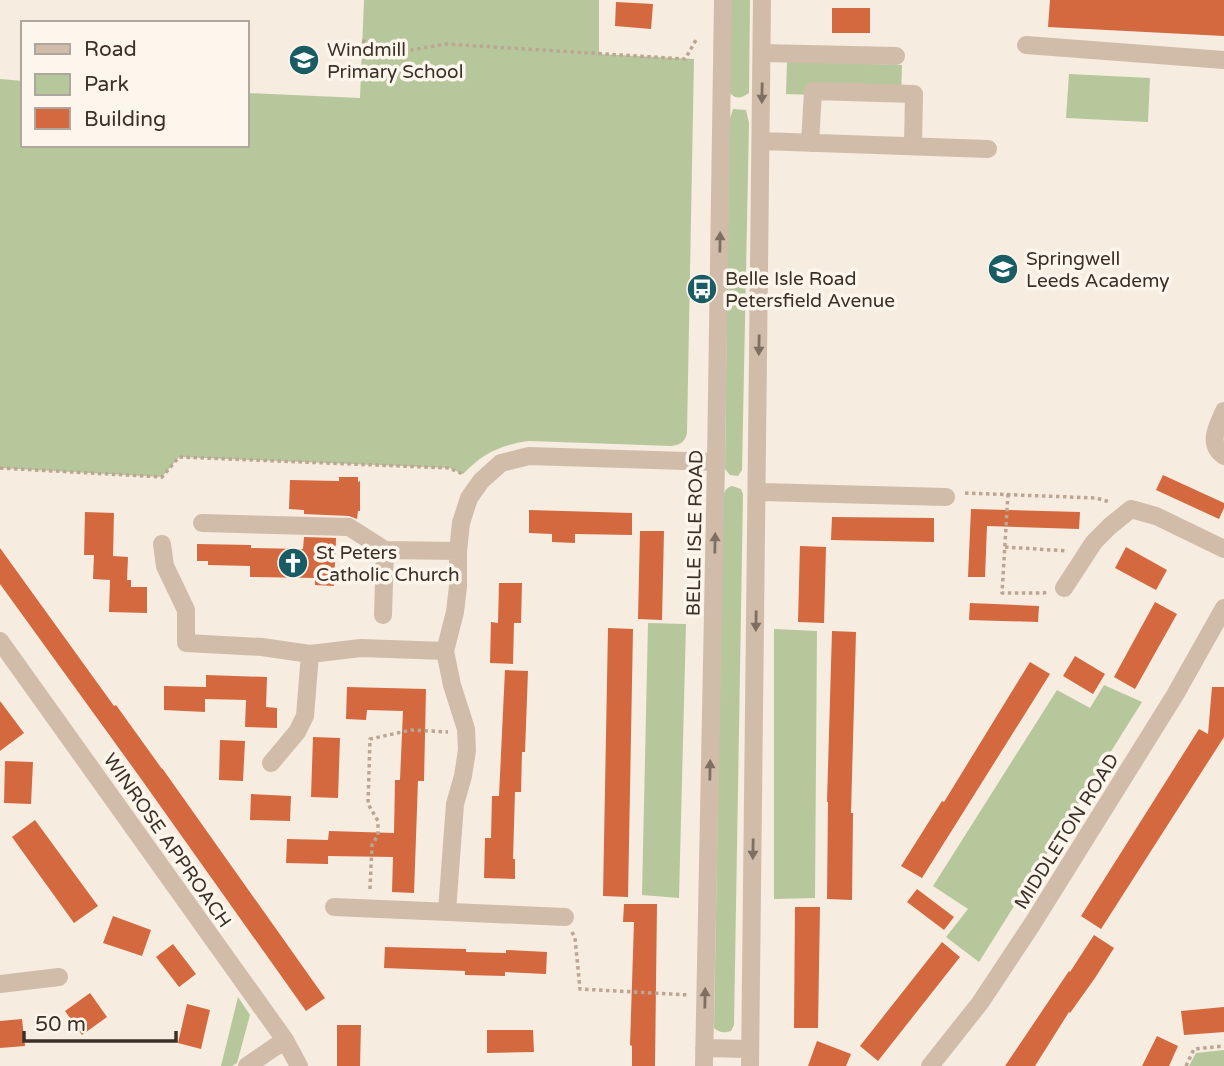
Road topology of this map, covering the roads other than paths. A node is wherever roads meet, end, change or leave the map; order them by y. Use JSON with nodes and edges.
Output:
{"nodes":[{"id":1,"x":723,"y":0,"type":"edge"},
{"id":2,"x":762,"y":0,"type":"edge"},
{"id":3,"x":1026,"y":45,"type":"dead end"},
{"id":4,"x":762,"y":53,"type":"junction"},
{"id":5,"x":896,"y":56,"type":"dead end"},
{"id":6,"x":1224,"y":60,"type":"edge"},
{"id":7,"x":761,"y":141,"type":"junction"},
{"id":8,"x":810,"y":143,"type":"junction"},
{"id":9,"x":913,"y":146,"type":"junction"},
{"id":10,"x":988,"y":149,"type":"dead end"},
{"id":11,"x":1224,"y":411,"type":"edge"},
{"id":12,"x":1224,"y":456,"type":"edge"},
{"id":13,"x":716,"y":462,"type":"junction"},
{"id":14,"x":758,"y":492,"type":"junction"},
{"id":15,"x":946,"y":497,"type":"road end"},
{"id":16,"x":202,"y":523,"type":"dead end"},
{"id":17,"x":162,"y":544,"type":"dead end"},
{"id":18,"x":1224,"y":549,"type":"edge"},
{"id":19,"x":385,"y":550,"type":"junction"},
{"id":20,"x":458,"y":551,"type":"junction"},
{"id":21,"x":1064,"y":588,"type":"road end"},
{"id":22,"x":1224,"y":608,"type":"edge"},
{"id":23,"x":383,"y":615,"type":"dead end"},
{"id":24,"x":1220,"y":629,"type":"edge"},
{"id":25,"x":0,"y":641,"type":"edge"},
{"id":26,"x":445,"y":651,"type":"junction"},
{"id":27,"x":310,"y":654,"type":"junction"},
{"id":28,"x":271,"y":763,"type":"dead end"},
{"id":29,"x":334,"y":907,"type":"dead end"},
{"id":30,"x":447,"y":911,"type":"junction"},
{"id":31,"x":565,"y":916,"type":"road end"},
{"id":32,"x":59,"y":977,"type":"dead end"},
{"id":33,"x":0,"y":984,"type":"edge"},
{"id":34,"x":285,"y":1040,"type":"junction"},
{"id":35,"x":704,"y":1048,"type":"junction"},
{"id":36,"x":750,"y":1058,"type":"edge"},
{"id":37,"x":247,"y":1066,"type":"edge"},
{"id":38,"x":299,"y":1066,"type":"edge"},
{"id":39,"x":704,"y":1066,"type":"edge"},
{"id":40,"x":930,"y":1066,"type":"edge"}],
"edges":[{"from":13,"to":1,"type":"street","name":"BELLE ISLE ROAD","one_way":true},
{"from":2,"to":4,"type":"street"},
{"from":3,"to":6,"type":"street"},
{"from":4,"to":5,"type":"street"},
{"from":4,"to":7,"type":"street","one_way":true},
{"from":7,"to":8,"type":"street"},
{"from":7,"to":14,"type":"street","one_way":true},
{"from":8,"to":9,"type":"street"},
{"from":8,"to":9,"type":"street"},
{"from":9,"to":10,"type":"street"},
{"from":11,"to":12,"type":"street"},
{"from":13,"to":20,"type":"street"},
{"from":35,"to":13,"type":"street","name":"BELLE ISLE ROAD","one_way":true},
{"from":14,"to":15,"type":"street"},
{"from":14,"to":36,"type":"street","one_way":true},
{"from":16,"to":19,"type":"street"},
{"from":17,"to":27,"type":"street"},
{"from":18,"to":21,"type":"street"},
{"from":19,"to":20,"type":"street"},
{"from":19,"to":23,"type":"street"},
{"from":20,"to":26,"type":"street"},
{"from":22,"to":24,"type":"street","name":"MIDDLETON ROAD"},
{"from":24,"to":40,"type":"street","name":"MIDDLETON ROAD"},
{"from":25,"to":34,"type":"street","name":"WINROSE APPROACH"},
{"from":26,"to":27,"type":"street"},
{"from":26,"to":30,"type":"street"},
{"from":27,"to":28,"type":"street"},
{"from":29,"to":30,"type":"street"},
{"from":30,"to":31,"type":"street"},
{"from":32,"to":33,"type":"street"},
{"from":34,"to":37,"type":"street"},
{"from":34,"to":38,"type":"street","name":"WINROSE APPROACH"},
{"from":35,"to":36,"type":"street"},
{"from":35,"to":39,"type":"street","name":"BELLE ISLE ROAD"}]}
